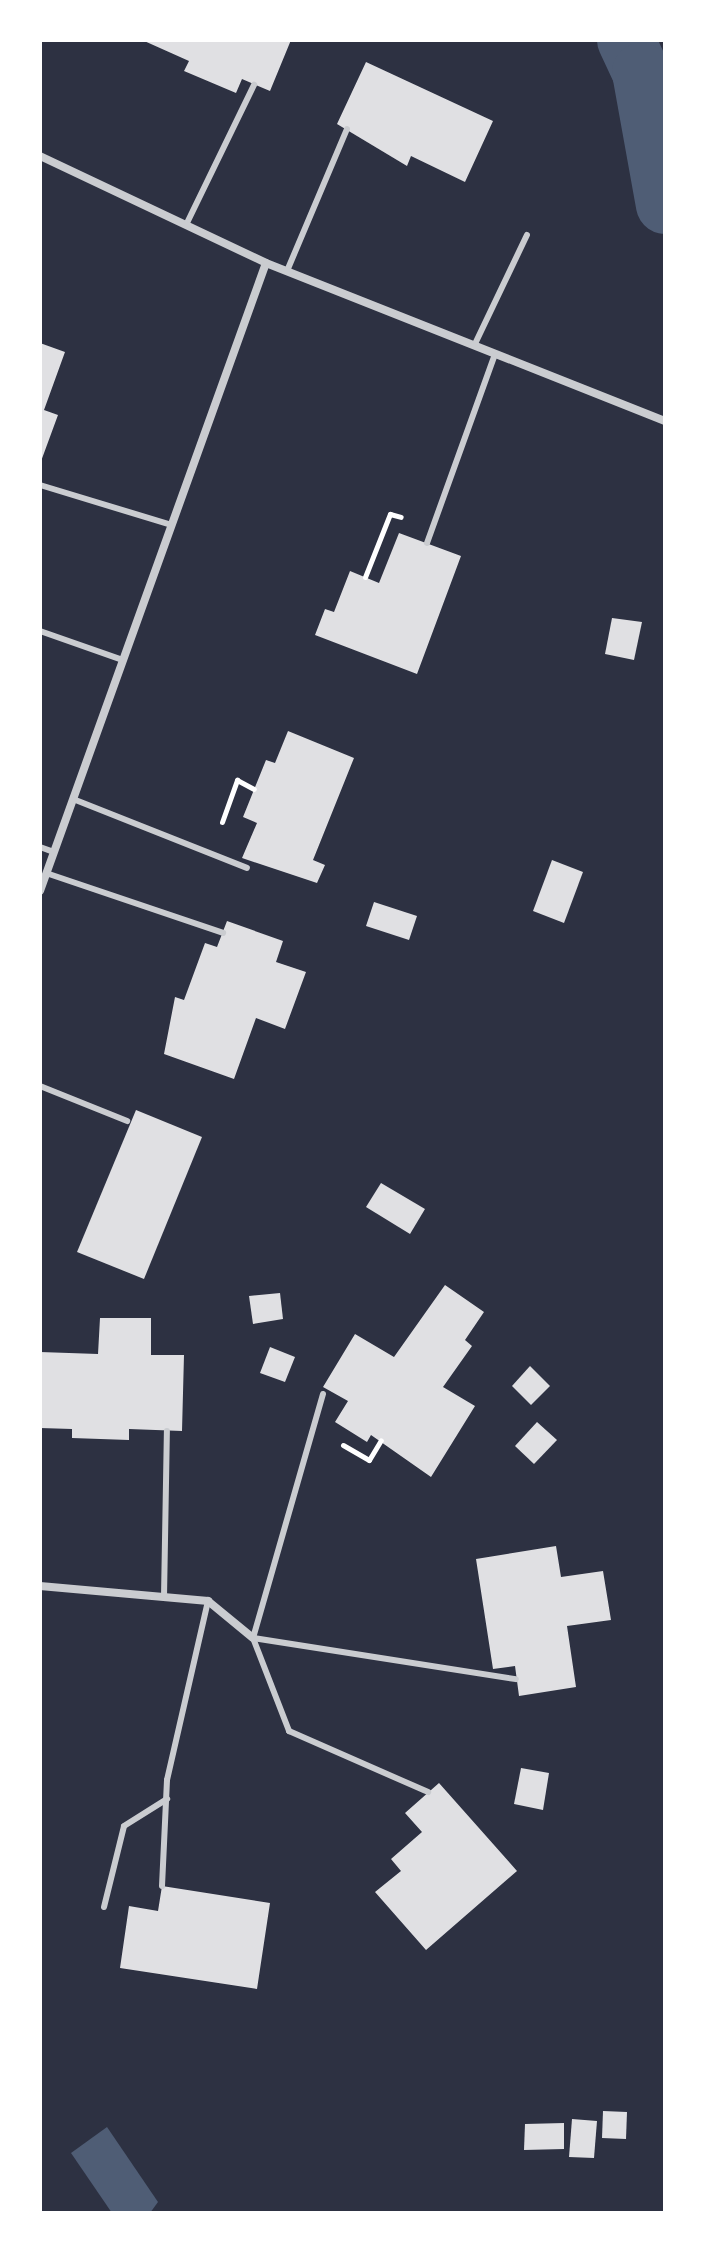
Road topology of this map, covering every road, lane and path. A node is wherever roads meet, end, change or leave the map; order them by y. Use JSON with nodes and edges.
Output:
{"nodes":[{"id":1,"x":254,"y":85,"type":"dead end"},
{"id":2,"x":347,"y":129,"type":"dead end"},
{"id":3,"x":40,"y":156,"type":"edge"},
{"id":4,"x":186,"y":225,"type":"junction"},
{"id":5,"x":527,"y":235,"type":"dead end"},
{"id":6,"x":266,"y":263,"type":"junction"},
{"id":7,"x":287,"y":271,"type":"junction"},
{"id":8,"x":474,"y":346,"type":"junction"},
{"id":9,"x":495,"y":354,"type":"junction"},
{"id":10,"x":665,"y":421,"type":"edge"},
{"id":11,"x":40,"y":485,"type":"edge"},
{"id":12,"x":172,"y":525,"type":"junction"},
{"id":13,"x":433,"y":527,"type":"junction"},
{"id":14,"x":427,"y":543,"type":"dead end"},
{"id":15,"x":365,"y":577,"type":"dead end"},
{"id":16,"x":40,"y":631,"type":"edge"},
{"id":17,"x":123,"y":660,"type":"junction"},
{"id":18,"x":254,"y":789,"type":"dead end"},
{"id":19,"x":73,"y":799,"type":"junction"},
{"id":20,"x":40,"y":847,"type":"edge"},
{"id":21,"x":54,"y":852,"type":"junction"},
{"id":22,"x":211,"y":853,"type":"junction"},
{"id":23,"x":247,"y":868,"type":"dead end"},
{"id":24,"x":46,"y":873,"type":"junction"},
{"id":25,"x":40,"y":891,"type":"edge"},
{"id":26,"x":223,"y":933,"type":"dead end"},
{"id":27,"x":40,"y":1086,"type":"edge"},
{"id":28,"x":127,"y":1121,"type":"dead end"},
{"id":29,"x":323,"y":1394,"type":"dead end"},
{"id":30,"x":315,"y":1428,"type":"junction"},
{"id":31,"x":167,"y":1431,"type":"dead end"},
{"id":32,"x":381,"y":1440,"type":"dead end"},
{"id":33,"x":40,"y":1586,"type":"edge"},
{"id":34,"x":164,"y":1597,"type":"junction"},
{"id":35,"x":208,"y":1601,"type":"junction"},
{"id":36,"x":253,"y":1638,"type":"junction"},
{"id":37,"x":516,"y":1679,"type":"dead end"},
{"id":38,"x":428,"y":1792,"type":"dead end"},
{"id":39,"x":167,"y":1799,"type":"junction"},
{"id":40,"x":162,"y":1886,"type":"dead end"},
{"id":41,"x":104,"y":1907,"type":"dead end"}],
"edges":[{"from":1,"to":4,"type":"lane"},
{"from":2,"to":7,"type":"lane"},
{"from":3,"to":4,"type":"street"},
{"from":4,"to":6,"type":"street"},
{"from":5,"to":8,"type":"lane"},
{"from":6,"to":7,"type":"street"},
{"from":6,"to":12,"type":"street"},
{"from":7,"to":8,"type":"street"},
{"from":8,"to":9,"type":"street"},
{"from":9,"to":10,"type":"street"},
{"from":9,"to":13,"type":"lane"},
{"from":11,"to":12,"type":"lane"},
{"from":12,"to":17,"type":"street"},
{"from":13,"to":14,"type":"lane"},
{"from":13,"to":15,"type":"path"},
{"from":16,"to":17,"type":"lane"},
{"from":17,"to":19,"type":"street"},
{"from":18,"to":22,"type":"path"},
{"from":19,"to":21,"type":"street"},
{"from":19,"to":22,"type":"lane"},
{"from":20,"to":21,"type":"lane"},
{"from":21,"to":24,"type":"street"},
{"from":22,"to":23,"type":"lane"},
{"from":24,"to":25,"type":"street"},
{"from":24,"to":26,"type":"lane"},
{"from":27,"to":28,"type":"lane"},
{"from":29,"to":30,"type":"lane"},
{"from":30,"to":32,"type":"path"},
{"from":30,"to":36,"type":"lane"},
{"from":31,"to":34,"type":"lane"},
{"from":33,"to":34,"type":"street"},
{"from":34,"to":35,"type":"street"},
{"from":35,"to":36,"type":"street"},
{"from":35,"to":39,"type":"lane"},
{"from":36,"to":37,"type":"lane"},
{"from":36,"to":38,"type":"lane"},
{"from":39,"to":40,"type":"lane"},
{"from":39,"to":41,"type":"lane"}]}
